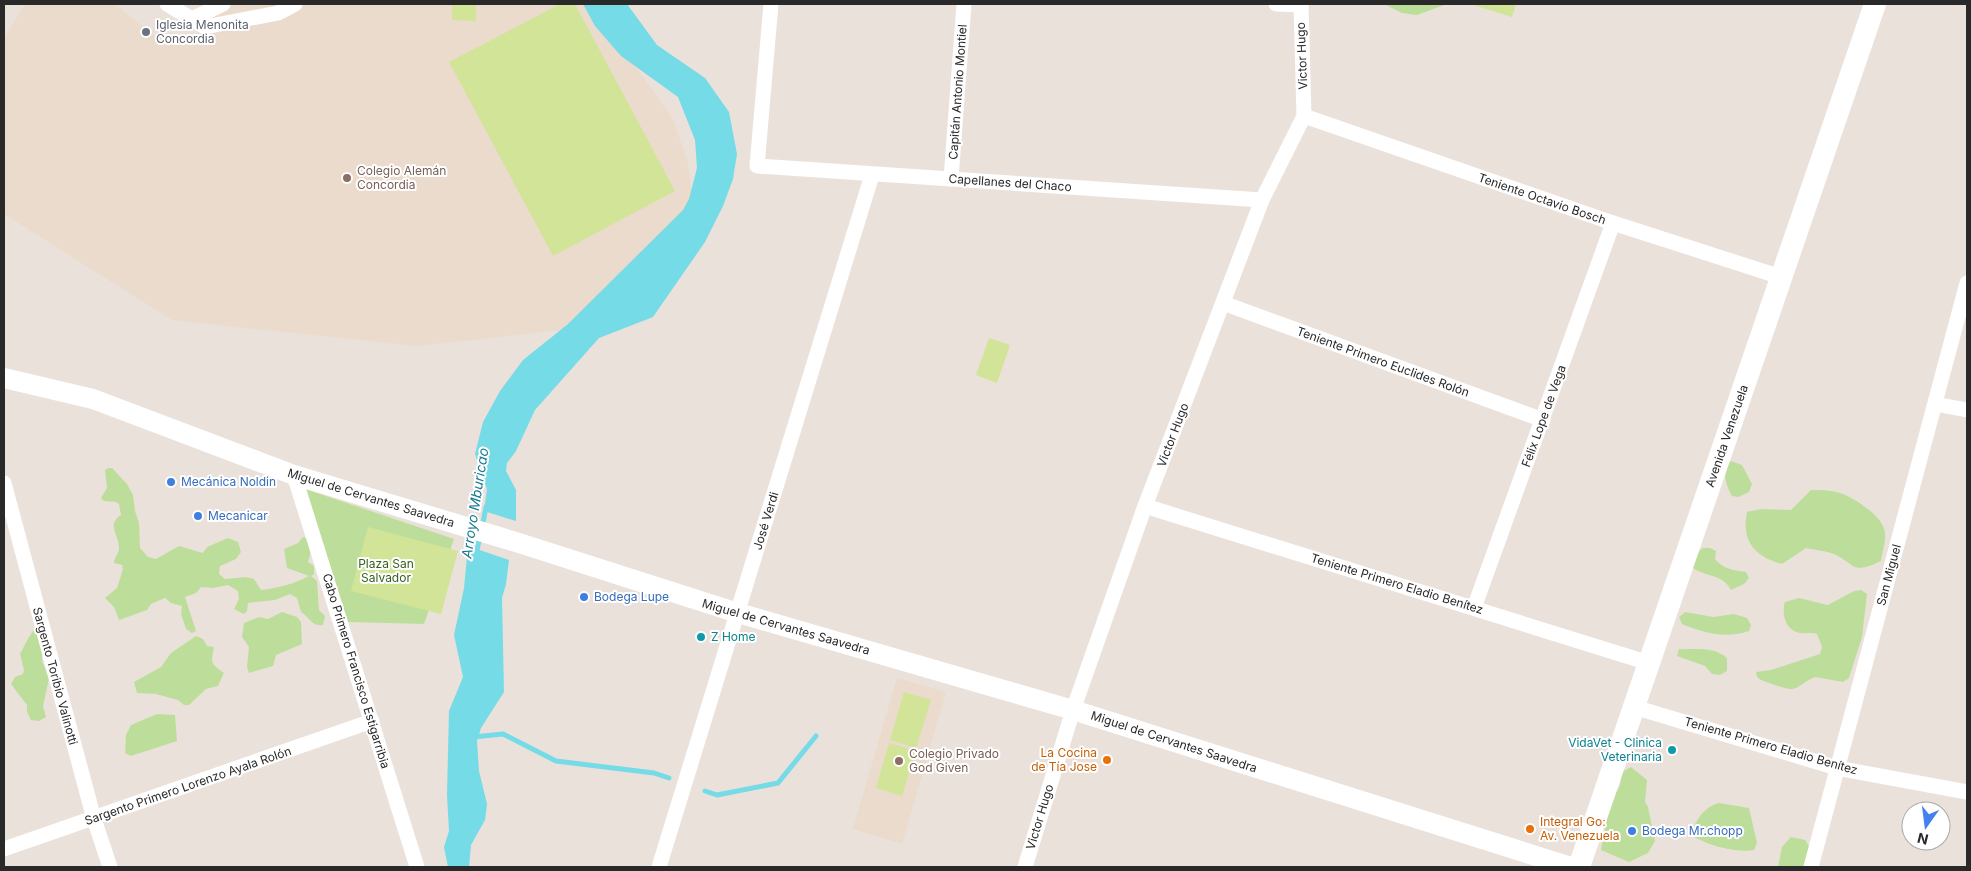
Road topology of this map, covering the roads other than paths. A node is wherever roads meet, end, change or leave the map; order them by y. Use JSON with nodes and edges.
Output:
{"nodes":[{"id":1,"x":167,"y":4,"type":"edge"},
{"id":2,"x":223,"y":4,"type":"edge"},
{"id":3,"x":295,"y":4,"type":"edge"},
{"id":4,"x":771,"y":4,"type":"edge"},
{"id":5,"x":964,"y":4,"type":"edge"},
{"id":6,"x":1276,"y":4,"type":"edge"},
{"id":7,"x":1301,"y":4,"type":"edge"},
{"id":8,"x":1875,"y":4,"type":"edge"},
{"id":9,"x":192,"y":19,"type":"junction"},
{"id":10,"x":1304,"y":116,"type":"junction"},
{"id":11,"x":872,"y":175,"type":"junction"},
{"id":12,"x":951,"y":179,"type":"junction"},
{"id":13,"x":1262,"y":200,"type":"junction"},
{"id":14,"x":1613,"y":224,"type":"junction"},
{"id":15,"x":1781,"y":277,"type":"junction"},
{"id":16,"x":1967,"y":283,"type":"edge"},
{"id":17,"x":1223,"y":304,"type":"junction"},
{"id":18,"x":4,"y":378,"type":"edge"},
{"id":19,"x":1935,"y":404,"type":"junction"},
{"id":20,"x":1967,"y":410,"type":"edge"},
{"id":21,"x":1542,"y":420,"type":"junction"},
{"id":22,"x":294,"y":475,"type":"junction"},
{"id":23,"x":4,"y":483,"type":"edge"},
{"id":24,"x":1145,"y":506,"type":"junction"},
{"id":25,"x":1474,"y":608,"type":"junction"},
{"id":26,"x":738,"y":613,"type":"junction"},
{"id":27,"x":1649,"y":663,"type":"junction"},
{"id":28,"x":1634,"y":706,"type":"junction"},
{"id":29,"x":1073,"y":710,"type":"junction"},
{"id":30,"x":372,"y":721,"type":"junction"},
{"id":31,"x":1837,"y":768,"type":"junction"},
{"id":32,"x":1967,"y":792,"type":"edge"},
{"id":33,"x":94,"y":819,"type":"junction"},
{"id":34,"x":4,"y":849,"type":"edge"},
{"id":35,"x":110,"y":867,"type":"edge"},
{"id":36,"x":417,"y":867,"type":"edge"},
{"id":37,"x":659,"y":867,"type":"edge"},
{"id":38,"x":1025,"y":867,"type":"edge"},
{"id":39,"x":1571,"y":867,"type":"edge"},
{"id":40,"x":1579,"y":867,"type":"edge"},
{"id":41,"x":1811,"y":867,"type":"edge"}],
"edges":[{"from":1,"to":9,"type":"street"},
{"from":2,"to":9,"type":"street"},
{"from":3,"to":9,"type":"street"},
{"from":4,"to":11,"type":"street","name":"Capellanes del Chaco"},
{"from":5,"to":12,"type":"street","name":"Capitán Antonio Montiel"},
{"from":6,"to":7,"type":"street"},
{"from":7,"to":10,"type":"street","name":"Victor Hugo"},
{"from":8,"to":15,"type":"main road","name":"Avenida Venezuela"},
{"from":10,"to":13,"type":"street","name":"Victor Hugo"},
{"from":10,"to":14,"type":"street","name":"Teniente Octavio Bosch"},
{"from":11,"to":12,"type":"street","name":"Capellanes del Chaco"},
{"from":11,"to":26,"type":"street","name":"José Verdi"},
{"from":12,"to":13,"type":"street","name":"Capellanes del Chaco"},
{"from":13,"to":17,"type":"street","name":"Victor Hugo"},
{"from":14,"to":15,"type":"street","name":"Teniente Octavio Bosch"},
{"from":14,"to":21,"type":"street","name":"Félix Lope de Vega"},
{"from":15,"to":27,"type":"main road","name":"Avenida Venezuela"},
{"from":16,"to":19,"type":"street","name":"San Miguel"},
{"from":17,"to":21,"type":"street","name":"Teniente Primero Euclides Rolón"},
{"from":17,"to":24,"type":"street","name":"Victor Hugo"},
{"from":18,"to":22,"type":"street","name":"Miguel de Cervantes Saavedra"},
{"from":19,"to":20,"type":"street"},
{"from":19,"to":31,"type":"street","name":"San Miguel"},
{"from":21,"to":25,"type":"street","name":"Félix Lope de Vega"},
{"from":22,"to":26,"type":"street","name":"Miguel de Cervantes Saavedra"},
{"from":22,"to":30,"type":"street","name":"Cabo Primero Francisco Estigarribia"},
{"from":23,"to":33,"type":"street","name":"Sargento Toribio Valinotti"},
{"from":24,"to":25,"type":"street","name":"Teniente Primero Eladio Benítez"},
{"from":24,"to":29,"type":"street","name":"Victor Hugo"},
{"from":25,"to":27,"type":"street","name":"Teniente Primero Eladio Benítez"},
{"from":26,"to":29,"type":"street","name":"Miguel de Cervantes Saavedra"},
{"from":26,"to":37,"type":"street","name":"José Verdi"},
{"from":27,"to":28,"type":"main road","name":"Avenida Venezuela"},
{"from":28,"to":31,"type":"street","name":"Teniente Primero Eladio Benítez"},
{"from":28,"to":40,"type":"main road","name":"Avenida Venezuela"},
{"from":29,"to":38,"type":"street","name":"Victor Hugo"},
{"from":29,"to":39,"type":"street","name":"Miguel de Cervantes Saavedra"},
{"from":30,"to":33,"type":"street","name":"Sargento Primero Lorenzo Ayala Rolón"},
{"from":30,"to":36,"type":"street","name":"Cabo Primero Francisco Estigarribia"},
{"from":31,"to":32,"type":"street","name":"Teniente Primero Eladio Benítez"},
{"from":31,"to":41,"type":"street","name":"San Miguel"},
{"from":33,"to":34,"type":"street","name":"Sargento Primero Lorenzo Ayala Rolón"},
{"from":33,"to":35,"type":"street","name":"Sargento Toribio Valinotti"}]}
